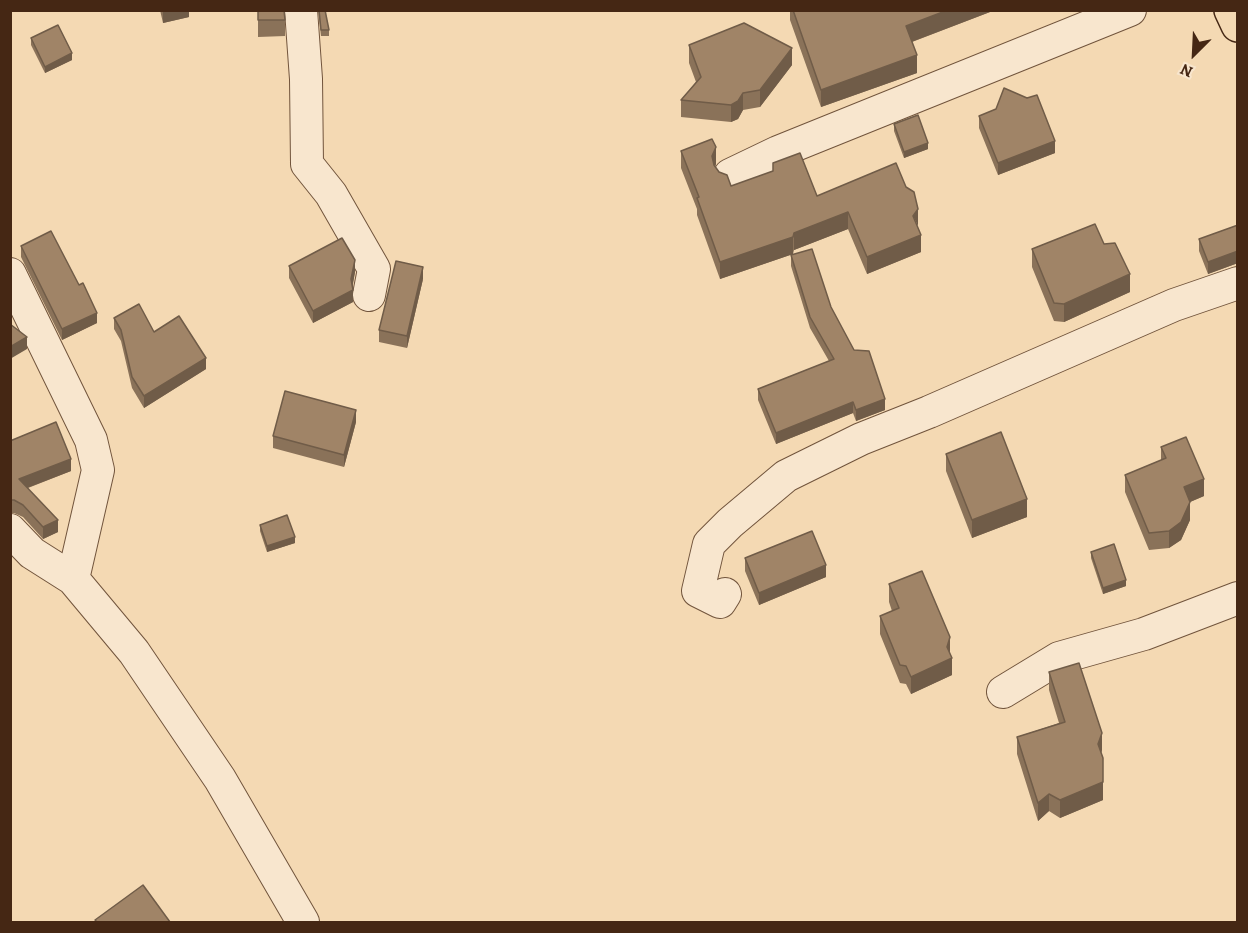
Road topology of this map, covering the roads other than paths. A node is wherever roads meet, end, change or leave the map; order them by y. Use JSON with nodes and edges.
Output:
{"nodes":[{"id":1,"x":302,"y":10,"type":"edge"},
{"id":2,"x":1131,"y":10,"type":"edge"},
{"id":3,"x":1232,"y":10,"type":"edge"},
{"id":4,"x":1238,"y":25,"type":"edge"},
{"id":5,"x":730,"y":175,"type":"edge"},
{"id":6,"x":10,"y":274,"type":"edge"},
{"id":7,"x":1238,"y":283,"type":"edge"},
{"id":8,"x":369,"y":295,"type":"dead end"},
{"id":9,"x":10,"y":530,"type":"edge"},
{"id":10,"x":73,"y":579,"type":"junction"},
{"id":11,"x":725,"y":594,"type":"dead end"},
{"id":12,"x":1238,"y":598,"type":"edge"},
{"id":13,"x":1003,"y":692,"type":"dead end"},
{"id":14,"x":303,"y":922,"type":"edge"}],
"edges":[{"from":1,"to":8,"type":"street"},
{"from":2,"to":5,"type":"street"},
{"from":3,"to":4,"type":"main road"},
{"from":6,"to":10,"type":"street"},
{"from":7,"to":11,"type":"street"},
{"from":9,"to":10,"type":"street"},
{"from":10,"to":14,"type":"street"},
{"from":12,"to":13,"type":"street"}]}
